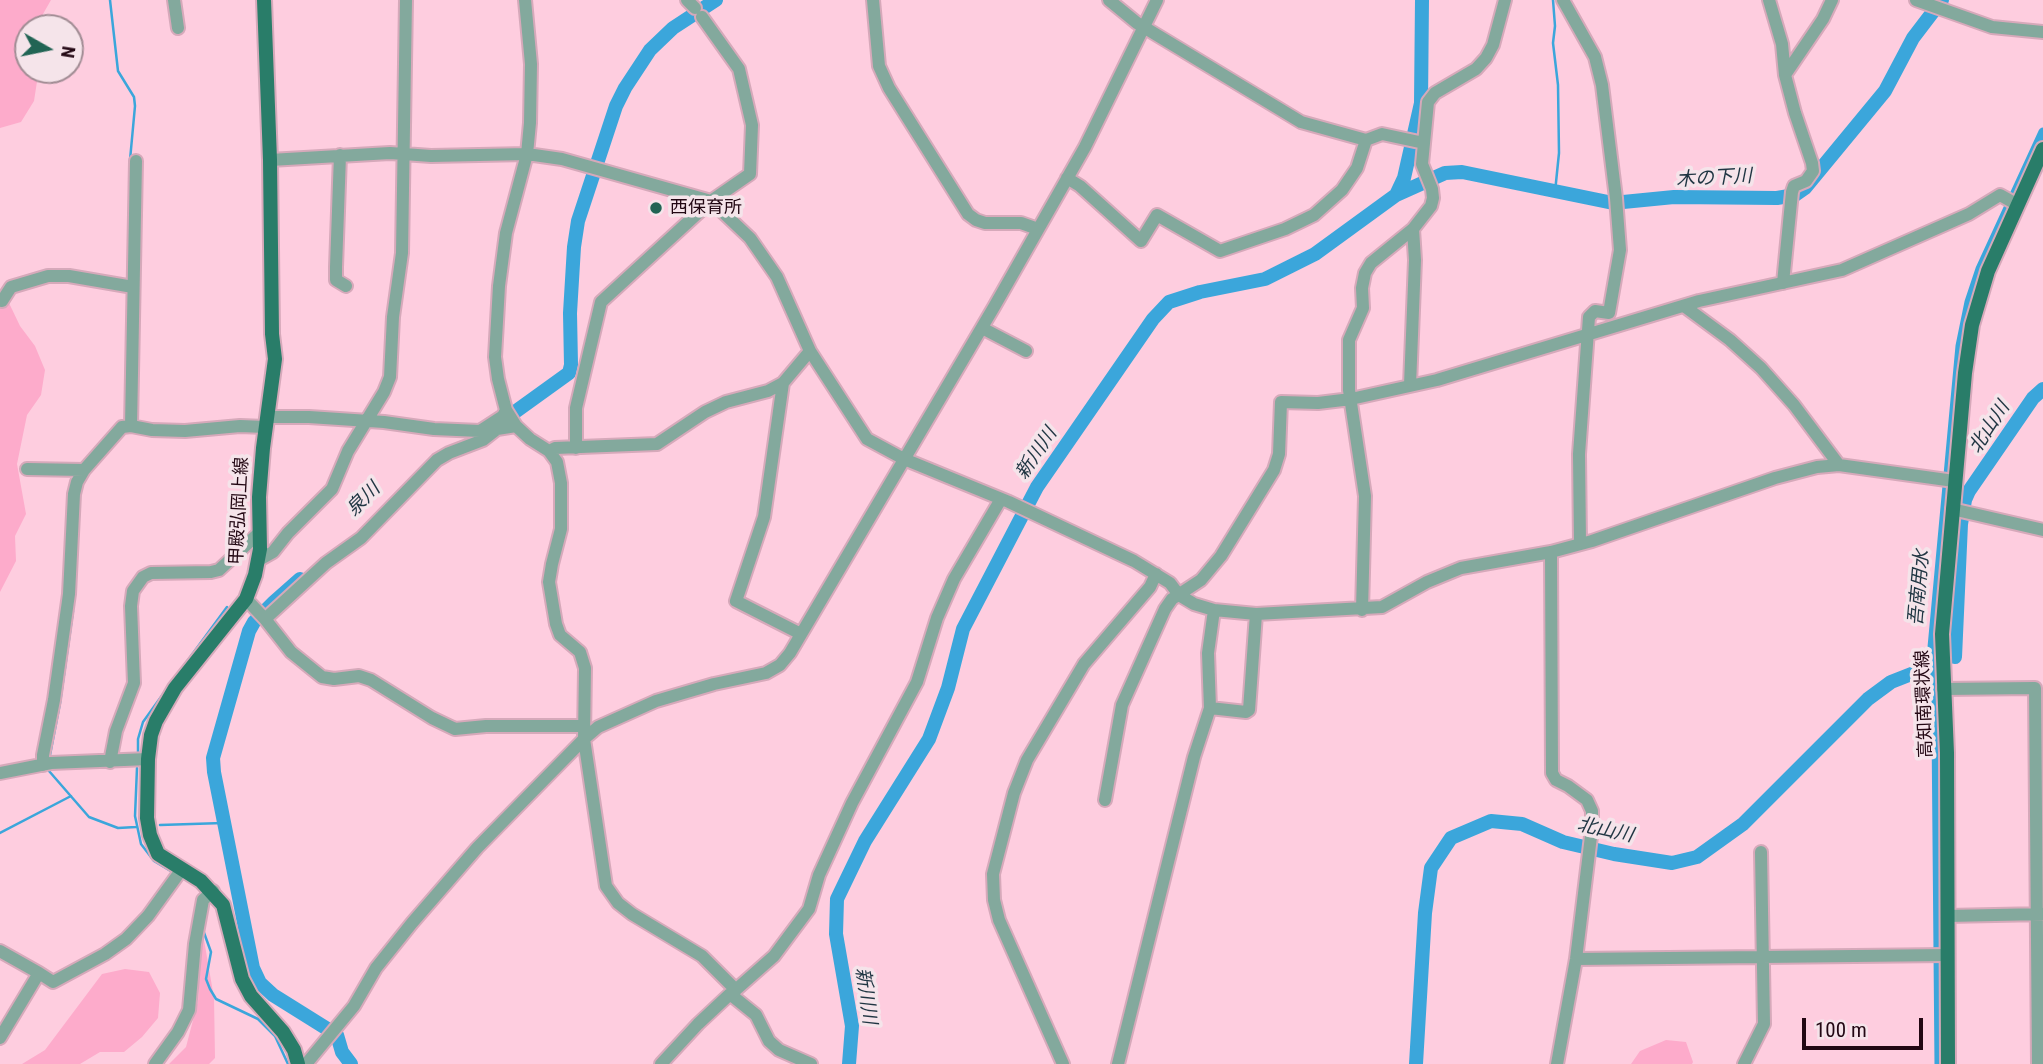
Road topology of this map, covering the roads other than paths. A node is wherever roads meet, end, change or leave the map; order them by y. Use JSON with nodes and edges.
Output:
{"nodes":[{"id":1,"x":174,"y":0,"type":"edge"},
{"id":2,"x":264,"y":0,"type":"edge"},
{"id":3,"x":406,"y":0,"type":"edge"},
{"id":4,"x":525,"y":0,"type":"edge"},
{"id":5,"x":873,"y":0,"type":"edge"},
{"id":6,"x":1109,"y":0,"type":"edge"},
{"id":7,"x":1157,"y":0,"type":"edge"},
{"id":8,"x":1505,"y":0,"type":"edge"},
{"id":9,"x":1563,"y":0,"type":"edge"},
{"id":10,"x":1769,"y":0,"type":"edge"},
{"id":11,"x":1832,"y":0,"type":"edge"},
{"id":12,"x":1916,"y":0,"type":"edge"},
{"id":13,"x":695,"y":8,"type":"edge"},
{"id":14,"x":1145,"y":27,"type":"junction"},
{"id":15,"x":178,"y":28,"type":"dead end"},
{"id":16,"x":2043,"y":32,"type":"edge"},
{"id":17,"x":1785,"y":75,"type":"junction"},
{"id":18,"x":1366,"y":140,"type":"junction"},
{"id":19,"x":1422,"y":143,"type":"junction"},
{"id":20,"x":2043,"y":149,"type":"edge"},
{"id":21,"x":397,"y":153,"type":"junction"},
{"id":22,"x":527,"y":154,"type":"junction"},
{"id":23,"x":340,"y":155,"type":"junction"},
{"id":24,"x":270,"y":160,"type":"junction"},
{"id":25,"x":136,"y":161,"type":"dead end"},
{"id":26,"x":1067,"y":178,"type":"junction"},
{"id":27,"x":711,"y":201,"type":"junction"},
{"id":28,"x":2013,"y":203,"type":"junction"},
{"id":29,"x":1038,"y":229,"type":"junction"},
{"id":30,"x":1413,"y":229,"type":"junction"},
{"id":31,"x":1783,"y":283,"type":"junction"},
{"id":32,"x":346,"y":286,"type":"dead end"},
{"id":33,"x":129,"y":287,"type":"junction"},
{"id":34,"x":2,"y":301,"type":"dead end"},
{"id":35,"x":1684,"y":306,"type":"junction"},
{"id":36,"x":982,"y":328,"type":"junction"},
{"id":37,"x":1587,"y":335,"type":"junction"},
{"id":38,"x":810,"y":351,"type":"junction"},
{"id":39,"x":1026,"y":351,"type":"dead end"},
{"id":40,"x":783,"y":383,"type":"junction"},
{"id":41,"x":1409,"y":385,"type":"junction"},
{"id":42,"x":1351,"y":399,"type":"junction"},
{"id":43,"x":511,"y":417,"type":"junction"},
{"id":44,"x":361,"y":421,"type":"junction"},
{"id":45,"x":266,"y":422,"type":"junction"},
{"id":46,"x":127,"y":427,"type":"junction"},
{"id":47,"x":576,"y":448,"type":"junction"},
{"id":48,"x":549,"y":451,"type":"junction"},
{"id":49,"x":904,"y":459,"type":"junction"},
{"id":50,"x":1839,"y":465,"type":"junction"},
{"id":51,"x":27,"y":469,"type":"dead end"},
{"id":52,"x":84,"y":470,"type":"junction"},
{"id":53,"x":1950,"y":480,"type":"junction"},
{"id":54,"x":1005,"y":500,"type":"junction"},
{"id":55,"x":1960,"y":511,"type":"junction"},
{"id":56,"x":2043,"y":530,"type":"edge"},
{"id":57,"x":260,"y":533,"type":"junction"},
{"id":58,"x":1580,"y":543,"type":"junction"},
{"id":59,"x":1550,"y":552,"type":"junction"},
{"id":60,"x":257,"y":561,"type":"junction"},
{"id":61,"x":1156,"y":575,"type":"junction"},
{"id":62,"x":1180,"y":595,"type":"junction"},
{"id":63,"x":246,"y":599,"type":"junction"},
{"id":64,"x":1214,"y":610,"type":"junction"},
{"id":65,"x":1362,"y":610,"type":"junction"},
{"id":66,"x":1256,"y":614,"type":"junction"},
{"id":67,"x":262,"y":616,"type":"junction"},
{"id":68,"x":801,"y":634,"type":"junction"},
{"id":69,"x":1943,"y":689,"type":"junction"},
{"id":70,"x":1210,"y":708,"type":"junction"},
{"id":71,"x":583,"y":732,"type":"junction"},
{"id":72,"x":148,"y":759,"type":"junction"},
{"id":73,"x":110,"y":762,"type":"junction"},
{"id":74,"x":47,"y":764,"type":"junction"},
{"id":75,"x":0,"y":773,"type":"edge"},
{"id":76,"x":1105,"y":800,"type":"dead end"},
{"id":77,"x":1761,"y":852,"type":"dead end"},
{"id":78,"x":179,"y":874,"type":"junction"},
{"id":79,"x":208,"y":895,"type":"junction"},
{"id":80,"x":2040,"y":914,"type":"edge"},
{"id":81,"x":1947,"y":916,"type":"junction"},
{"id":82,"x":0,"y":951,"type":"edge"},
{"id":83,"x":1941,"y":955,"type":"junction"},
{"id":84,"x":1763,"y":957,"type":"junction"},
{"id":85,"x":1576,"y":959,"type":"junction"},
{"id":86,"x":39,"y":973,"type":"junction"},
{"id":87,"x":733,"y":992,"type":"junction"},
{"id":88,"x":0,"y":1038,"type":"edge"},
{"id":89,"x":155,"y":1064,"type":"edge"},
{"id":90,"x":298,"y":1064,"type":"edge"},
{"id":91,"x":306,"y":1064,"type":"edge"},
{"id":92,"x":661,"y":1064,"type":"edge"},
{"id":93,"x":811,"y":1064,"type":"edge"},
{"id":94,"x":1063,"y":1064,"type":"edge"},
{"id":95,"x":1118,"y":1064,"type":"edge"},
{"id":96,"x":1557,"y":1064,"type":"edge"},
{"id":97,"x":1744,"y":1064,"type":"edge"},
{"id":98,"x":1948,"y":1064,"type":"edge"},
{"id":99,"x":2038,"y":1064,"type":"edge"}],
"edges":[{"from":1,"to":15,"type":"street"},
{"from":2,"to":24,"type":"main road","name":"甲殿弘岡上線"},
{"from":3,"to":21,"type":"street"},
{"from":4,"to":22,"type":"street"},
{"from":5,"to":29,"type":"street"},
{"from":6,"to":14,"type":"street"},
{"from":7,"to":14,"type":"street"},
{"from":8,"to":19,"type":"street"},
{"from":9,"to":37,"type":"street"},
{"from":10,"to":17,"type":"street"},
{"from":11,"to":17,"type":"street"},
{"from":12,"to":16,"type":"street"},
{"from":13,"to":27,"type":"street"},
{"from":14,"to":18,"type":"street"},
{"from":14,"to":26,"type":"street"},
{"from":17,"to":31,"type":"street"},
{"from":18,"to":19,"type":"street"},
{"from":18,"to":26,"type":"street"},
{"from":19,"to":30,"type":"street"},
{"from":20,"to":28,"type":"main road","name":"高知南環状線"},
{"from":21,"to":22,"type":"street"},
{"from":21,"to":23,"type":"street"},
{"from":21,"to":44,"type":"street"},
{"from":22,"to":27,"type":"street"},
{"from":22,"to":43,"type":"street"},
{"from":23,"to":24,"type":"street"},
{"from":23,"to":32,"type":"street"},
{"from":24,"to":45,"type":"main road","name":"甲殿弘岡上線"},
{"from":25,"to":33,"type":"street"},
{"from":26,"to":29,"type":"street"},
{"from":27,"to":38,"type":"street"},
{"from":27,"to":47,"type":"street"},
{"from":28,"to":31,"type":"street"},
{"from":28,"to":53,"type":"main road","name":"高知南環状線"},
{"from":29,"to":36,"type":"street"},
{"from":30,"to":41,"type":"street"},
{"from":30,"to":42,"type":"street"},
{"from":31,"to":35,"type":"street"},
{"from":33,"to":34,"type":"street"},
{"from":33,"to":46,"type":"street"},
{"from":35,"to":37,"type":"street"},
{"from":35,"to":50,"type":"street"},
{"from":36,"to":39,"type":"street"},
{"from":36,"to":49,"type":"street"},
{"from":37,"to":41,"type":"street"},
{"from":37,"to":58,"type":"street"},
{"from":38,"to":40,"type":"street"},
{"from":38,"to":49,"type":"street"},
{"from":40,"to":47,"type":"street"},
{"from":40,"to":68,"type":"street"},
{"from":41,"to":42,"type":"street"},
{"from":42,"to":62,"type":"street"},
{"from":42,"to":65,"type":"street"},
{"from":43,"to":44,"type":"street"},
{"from":43,"to":48,"type":"street"},
{"from":43,"to":67,"type":"street"},
{"from":44,"to":45,"type":"street"},
{"from":44,"to":60,"type":"street"},
{"from":45,"to":46,"type":"street"},
{"from":45,"to":57,"type":"main road","name":"甲殿弘岡上線"},
{"from":46,"to":52,"type":"street"},
{"from":47,"to":48,"type":"street"},
{"from":48,"to":71,"type":"street"},
{"from":49,"to":54,"type":"street"},
{"from":49,"to":68,"type":"street"},
{"from":50,"to":53,"type":"street"},
{"from":50,"to":58,"type":"street"},
{"from":51,"to":52,"type":"street"},
{"from":52,"to":74,"type":"street"},
{"from":53,"to":55,"type":"main road","name":"高知南環状線"},
{"from":54,"to":61,"type":"street"},
{"from":54,"to":87,"type":"street"},
{"from":55,"to":56,"type":"street"},
{"from":55,"to":69,"type":"main road","name":"高知南環状線"},
{"from":57,"to":60,"type":"main road","name":"甲殿弘岡上線"},
{"from":57,"to":73,"type":"street"},
{"from":58,"to":59,"type":"street"},
{"from":59,"to":65,"type":"street"},
{"from":59,"to":85,"type":"street"},
{"from":60,"to":63,"type":"main road","name":"甲殿弘岡上線"},
{"from":61,"to":62,"type":"street"},
{"from":61,"to":94,"type":"street"},
{"from":62,"to":64,"type":"street"},
{"from":62,"to":76,"type":"street"},
{"from":63,"to":67,"type":"street"},
{"from":63,"to":72,"type":"main road","name":"甲殿弘岡上線"},
{"from":64,"to":66,"type":"street"},
{"from":64,"to":70,"type":"street"},
{"from":65,"to":66,"type":"street"},
{"from":66,"to":70,"type":"street"},
{"from":67,"to":71,"type":"street"},
{"from":68,"to":71,"type":"street"},
{"from":69,"to":80,"type":"street"},
{"from":69,"to":81,"type":"main road","name":"高知南環状線"},
{"from":70,"to":95,"type":"street"},
{"from":71,"to":87,"type":"street"},
{"from":71,"to":91,"type":"street"},
{"from":72,"to":73,"type":"street"},
{"from":72,"to":78,"type":"main road","name":"甲殿弘岡上線"},
{"from":73,"to":74,"type":"street"},
{"from":74,"to":75,"type":"street"},
{"from":77,"to":84,"type":"street"},
{"from":78,"to":79,"type":"main road","name":"甲殿弘岡上線"},
{"from":78,"to":86,"type":"street"},
{"from":79,"to":89,"type":"street"},
{"from":79,"to":90,"type":"main road","name":"甲殿弘岡上線"},
{"from":80,"to":81,"type":"street"},
{"from":80,"to":99,"type":"street"},
{"from":81,"to":83,"type":"main road","name":"高知南環状線"},
{"from":82,"to":86,"type":"street"},
{"from":83,"to":84,"type":"street"},
{"from":83,"to":98,"type":"main road","name":"高知南環状線"},
{"from":84,"to":85,"type":"street"},
{"from":84,"to":97,"type":"street"},
{"from":85,"to":96,"type":"street"},
{"from":86,"to":88,"type":"street"},
{"from":87,"to":92,"type":"street"},
{"from":87,"to":93,"type":"street"}]}
